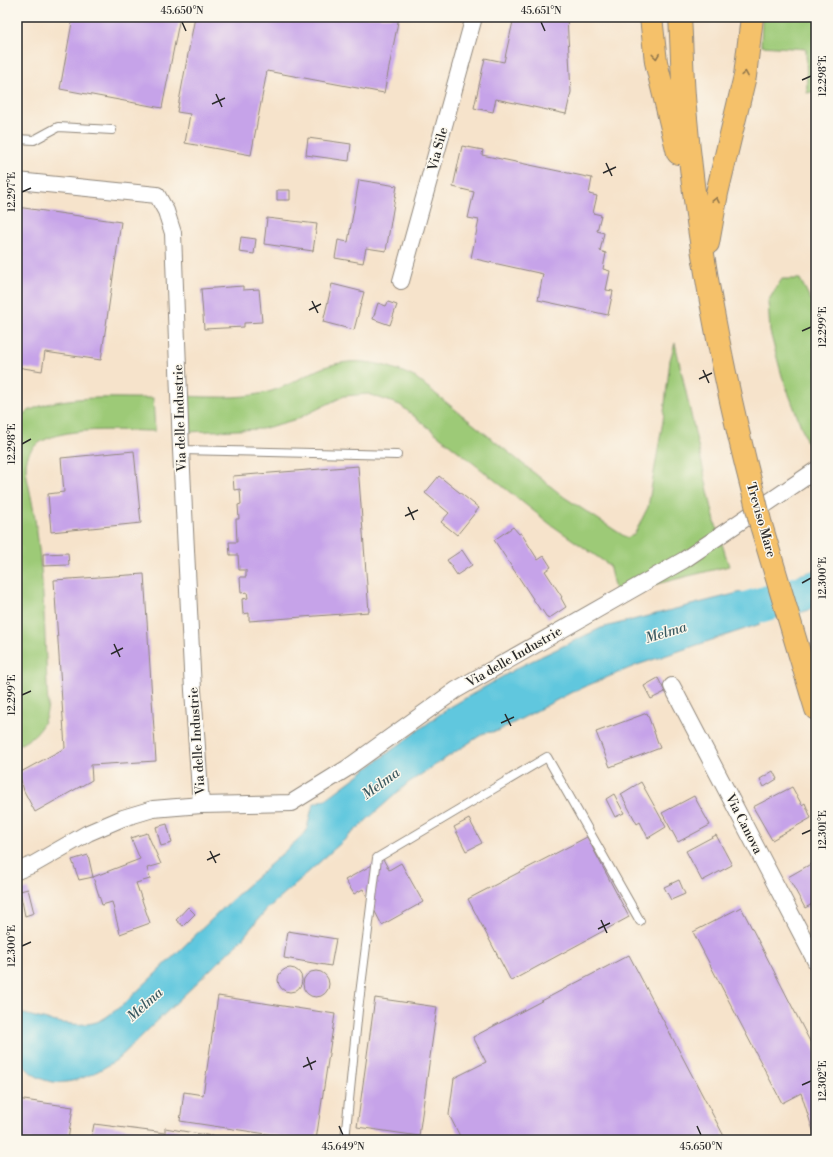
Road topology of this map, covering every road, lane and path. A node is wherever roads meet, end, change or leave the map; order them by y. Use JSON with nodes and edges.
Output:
{"nodes":[{"id":1,"x":474,"y":17,"type":"edge"},
{"id":2,"x":651,"y":17,"type":"edge"},
{"id":3,"x":680,"y":17,"type":"edge"},
{"id":4,"x":752,"y":17,"type":"edge"},
{"id":5,"x":112,"y":130,"type":"dead end"},
{"id":6,"x":17,"y":139,"type":"edge"},
{"id":7,"x":17,"y":181,"type":"edge"},
{"id":8,"x":696,"y":207,"type":"junction"},
{"id":9,"x":705,"y":266,"type":"junction"},
{"id":10,"x":401,"y":281,"type":"dead end"},
{"id":11,"x":181,"y":450,"type":"junction"},
{"id":12,"x":396,"y":455,"type":"dead end"},
{"id":13,"x":816,"y":470,"type":"edge"},
{"id":14,"x":672,"y":686,"type":"dead end"},
{"id":15,"x":816,"y":709,"type":"edge"},
{"id":16,"x":201,"y":805,"type":"junction"},
{"id":17,"x":17,"y":871,"type":"edge"},
{"id":18,"x":640,"y":921,"type":"dead end"},
{"id":19,"x":816,"y":962,"type":"edge"},
{"id":20,"x":345,"y":1140,"type":"edge"}],
"edges":[{"from":1,"to":10,"type":"street","name":"Via Sile"},
{"from":2,"to":8,"type":"highway","one_way":true},
{"from":3,"to":8,"type":"highway"},
{"from":9,"to":4,"type":"highway","one_way":true},
{"from":5,"to":6,"type":"lane"},
{"from":7,"to":11,"type":"street","name":"Via delle Industrie"},
{"from":8,"to":9,"type":"highway","name":"Treviso Mare"},
{"from":9,"to":15,"type":"highway","name":"Treviso Mare","bridge":true},
{"from":11,"to":12,"type":"lane"},
{"from":11,"to":16,"type":"street","name":"Via delle Industrie"},
{"from":13,"to":16,"type":"street","name":"Via delle Industrie"},
{"from":14,"to":19,"type":"street","name":"Via Canova"},
{"from":16,"to":17,"type":"street"},
{"from":18,"to":20,"type":"lane"}]}
